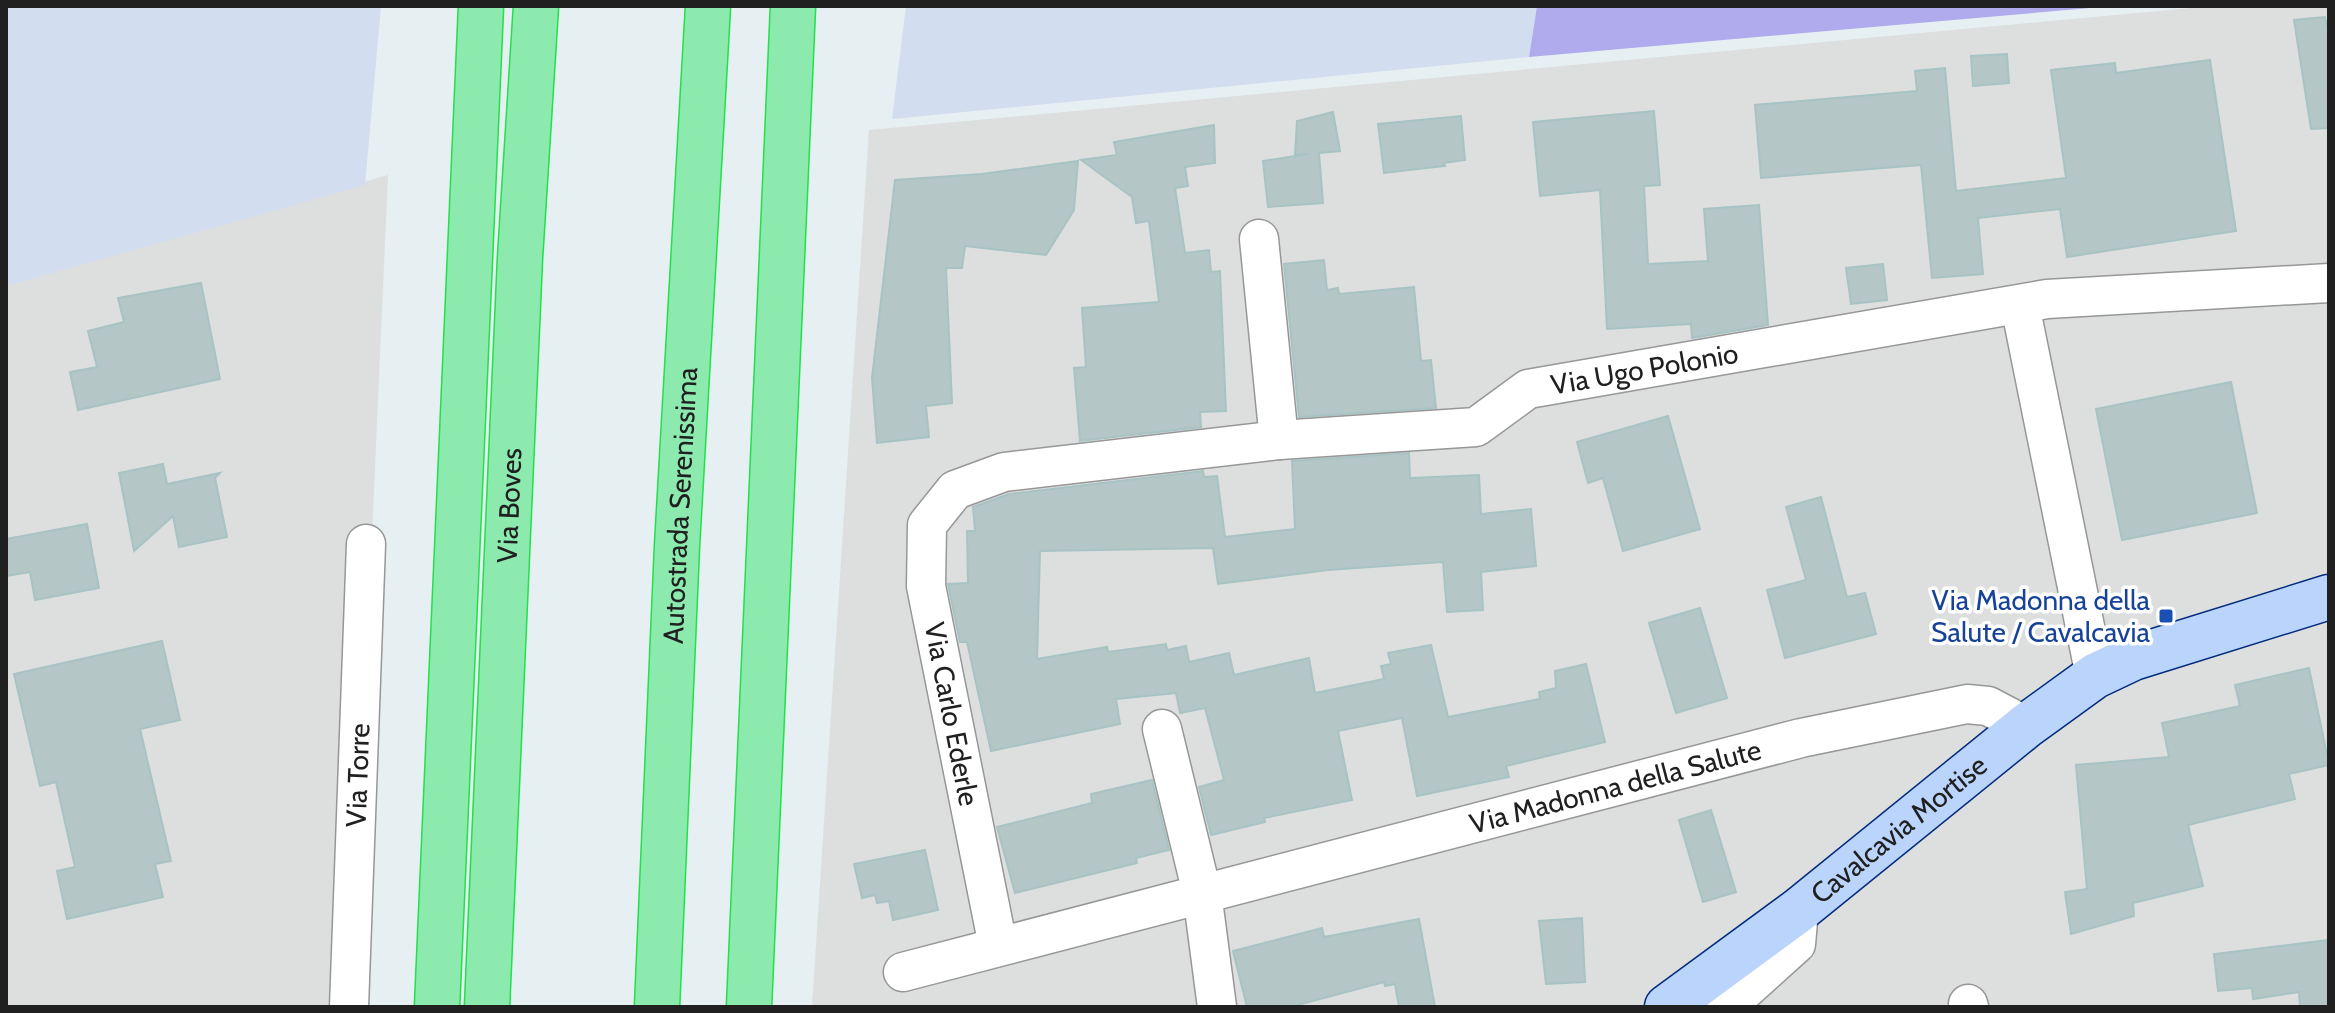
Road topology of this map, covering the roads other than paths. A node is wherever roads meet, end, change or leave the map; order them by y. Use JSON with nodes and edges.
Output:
{"nodes":[{"id":1,"x":481,"y":6,"type":"edge"},
{"id":2,"x":536,"y":6,"type":"edge"},
{"id":3,"x":708,"y":6,"type":"edge"},
{"id":4,"x":793,"y":6,"type":"edge"},
{"id":5,"x":1259,"y":239,"type":"dead end"},
{"id":6,"x":2329,"y":283,"type":"edge"},
{"id":7,"x":2020,"y":305,"type":"junction"},
{"id":8,"x":1279,"y":440,"type":"junction"},
{"id":9,"x":955,"y":490,"type":"joint"},
{"id":10,"x":366,"y":544,"type":"dead end"},
{"id":11,"x":2329,"y":597,"type":"edge"},
{"id":12,"x":2114,"y":667,"type":"junction"},
{"id":13,"x":2026,"y":726,"type":"junction"},
{"id":14,"x":1162,"y":729,"type":"dead end"},
{"id":15,"x":1202,"y":893,"type":"junction"},
{"id":16,"x":1799,"y":910,"type":"junction"},
{"id":17,"x":998,"y":946,"type":"junction"},
{"id":18,"x":903,"y":972,"type":"dead end"},
{"id":19,"x":349,"y":1007,"type":"edge"},
{"id":20,"x":437,"y":1007,"type":"edge"},
{"id":21,"x":487,"y":1007,"type":"edge"},
{"id":22,"x":657,"y":1007,"type":"edge"},
{"id":23,"x":749,"y":1007,"type":"edge"},
{"id":24,"x":1217,"y":1007,"type":"edge"},
{"id":25,"x":1667,"y":1007,"type":"edge"},
{"id":26,"x":1726,"y":1007,"type":"edge"}],
"edges":[{"from":1,"to":20,"type":"highway","name":"Via Boves"},
{"from":2,"to":21,"type":"highway","name":"Via Boves"},
{"from":3,"to":22,"type":"highway","name":"Autostrada Serenissima"},
{"from":4,"to":23,"type":"highway"},
{"from":5,"to":8,"type":"street"},
{"from":6,"to":7,"type":"street","name":"Via Ugo Polonio"},
{"from":7,"to":8,"type":"street","name":"Via Ugo Polonio"},
{"from":7,"to":12,"type":"street"},
{"from":8,"to":9,"type":"street","name":"Via Ugo Polonio"},
{"from":9,"to":17,"type":"street","name":"Via Carlo Ederle"},
{"from":10,"to":19,"type":"street","name":"Via Torre"},
{"from":11,"to":12,"type":"street"},
{"from":12,"to":13,"type":"street","name":"Cavalcavia Mortise"},
{"from":13,"to":15,"type":"street","name":"Via Madonna della Salute"},
{"from":13,"to":16,"type":"street","name":"Cavalcavia Mortise"},
{"from":14,"to":15,"type":"street"},
{"from":15,"to":17,"type":"street","name":"Via Madonna della Salute"},
{"from":15,"to":24,"type":"street"},
{"from":16,"to":25,"type":"street","name":"Cavalcavia Mortise"},
{"from":16,"to":26,"type":"street"},
{"from":17,"to":18,"type":"street","name":"Via Madonna della Salute"}]}
